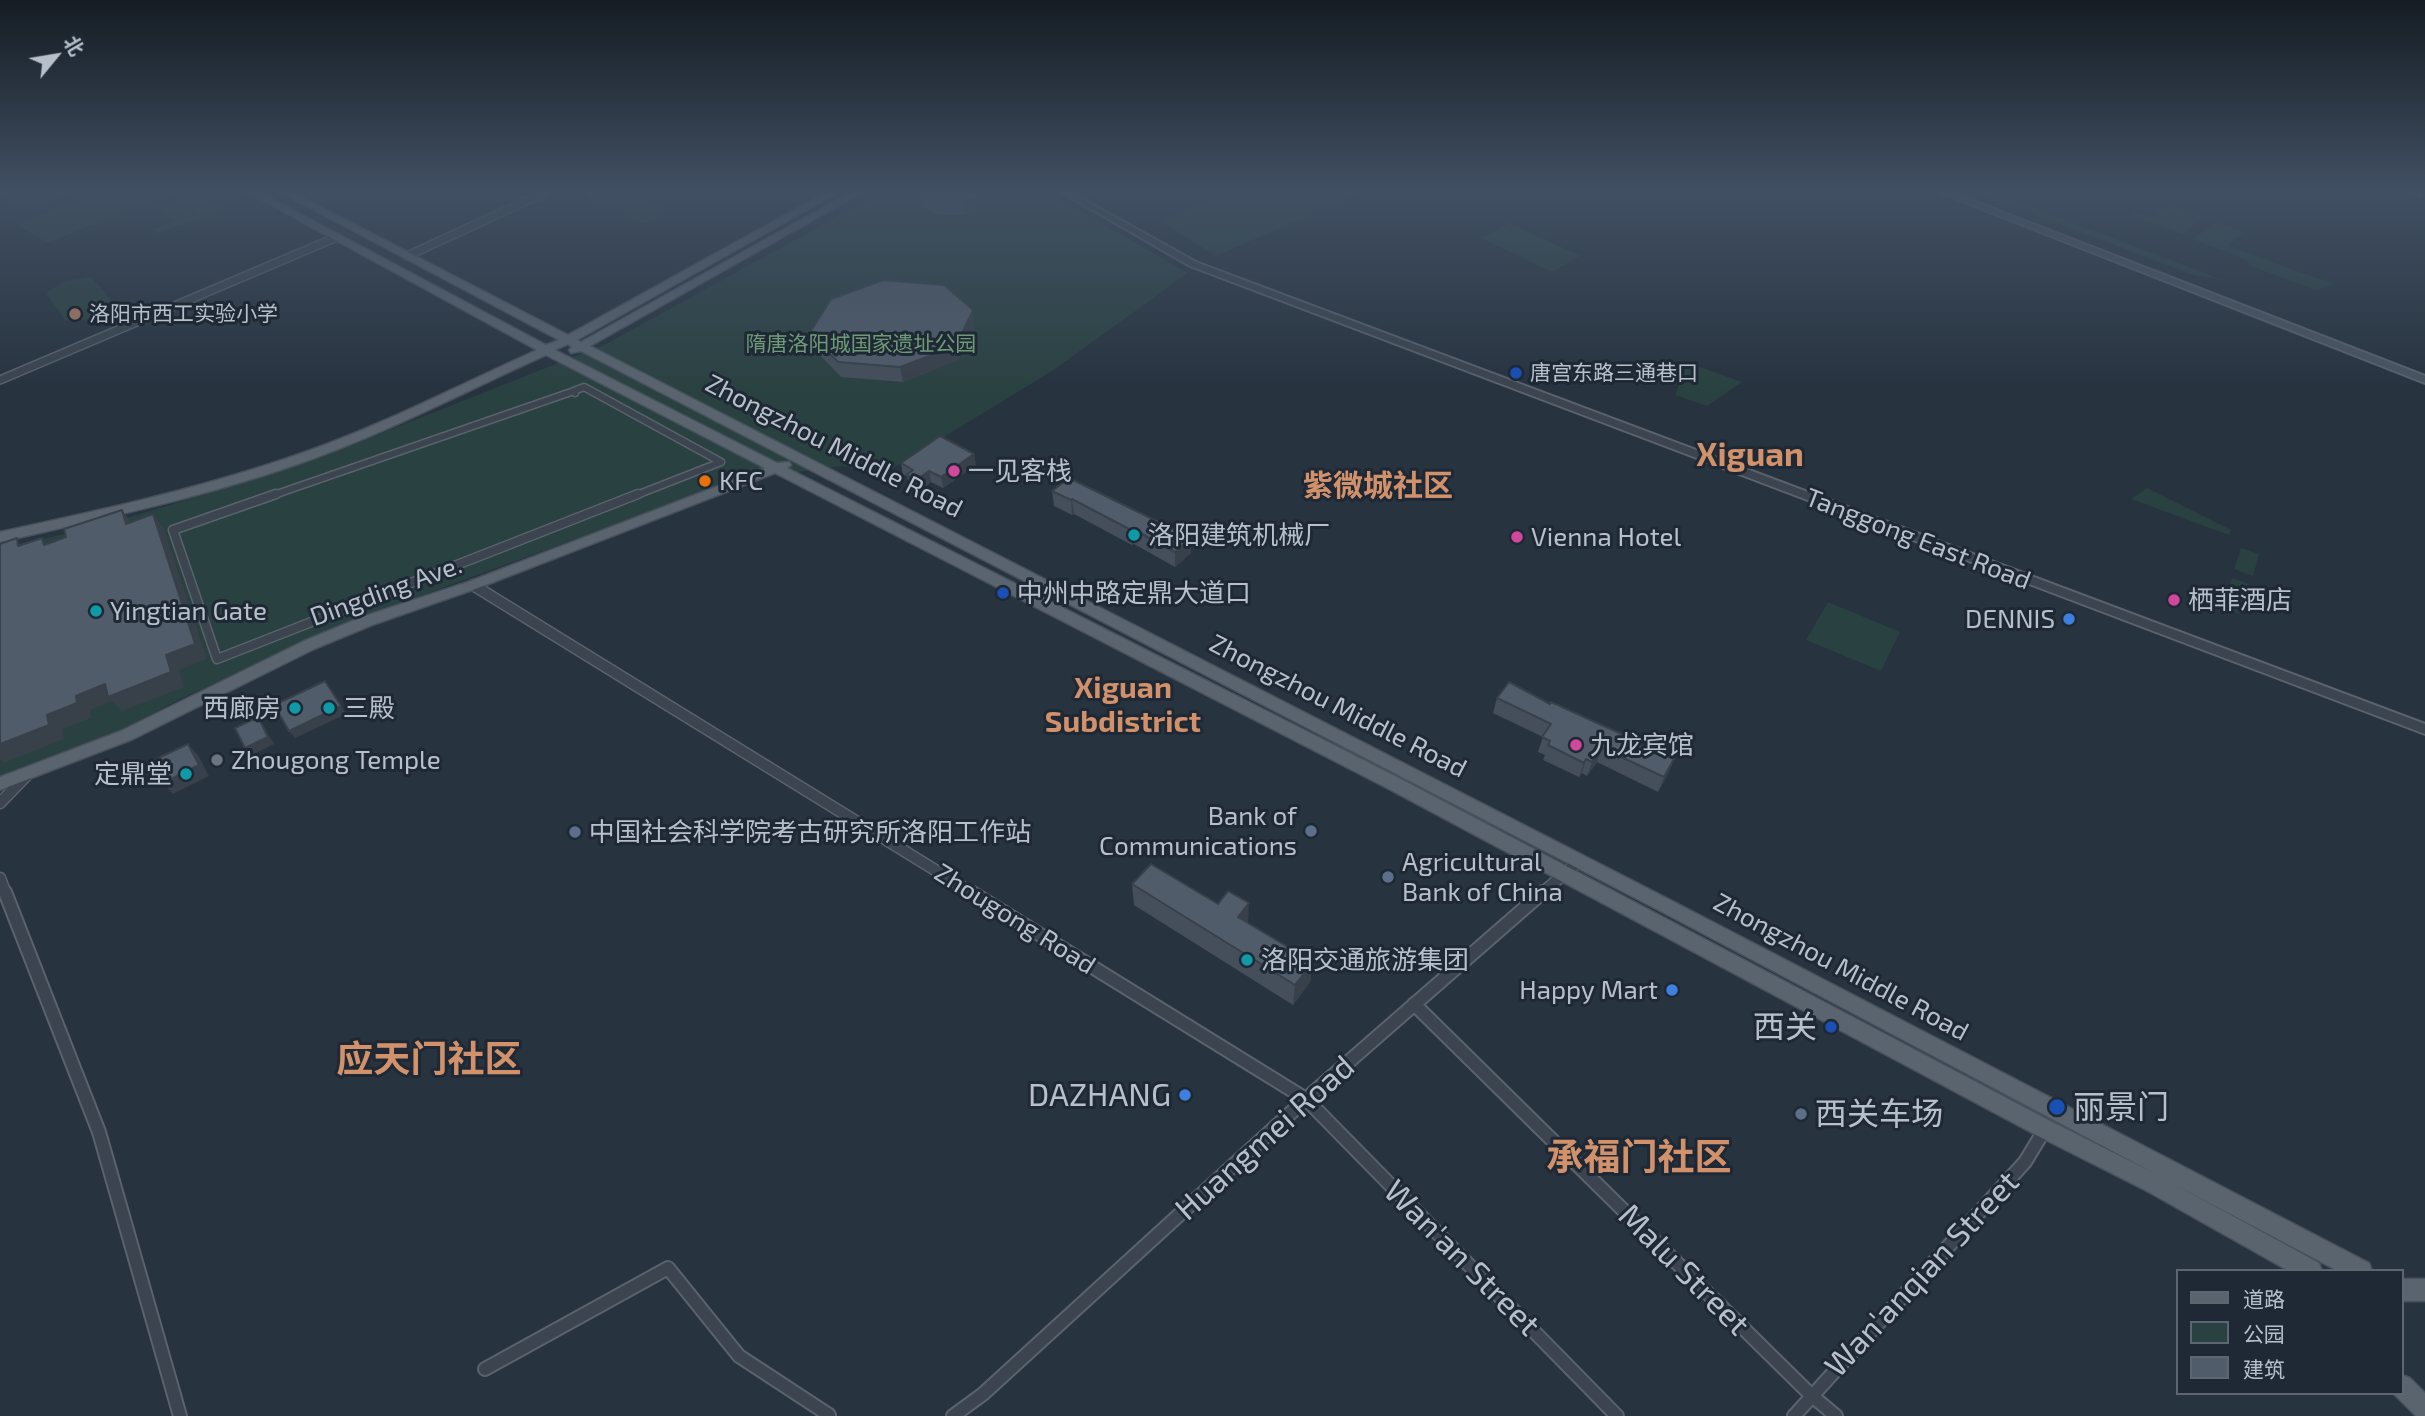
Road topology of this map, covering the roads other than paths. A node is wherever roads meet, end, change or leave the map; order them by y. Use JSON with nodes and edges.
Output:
{"nodes":[{"id":1,"x":285,"y":259,"type":"edge"},
{"id":2,"x":378,"y":259,"type":"edge"},
{"id":3,"x":413,"y":259,"type":"edge"},
{"id":4,"x":712,"y":259,"type":"edge"},
{"id":5,"x":737,"y":259,"type":"edge"},
{"id":6,"x":1184,"y":259,"type":"edge"},
{"id":7,"x":1198,"y":259,"type":"edge"},
{"id":8,"x":2118,"y":259,"type":"edge"},
{"id":9,"x":2137,"y":259,"type":"edge"},
{"id":10,"x":568,"y":340,"type":"junction"},
{"id":11,"x":581,"y":347,"type":"junction"},
{"id":12,"x":546,"y":350,"type":"junction"},
{"id":13,"x":560,"y":358,"type":"junction"},
{"id":14,"x":2425,"y":371,"type":"edge"},
{"id":15,"x":0,"y":380,"type":"edge"},
{"id":16,"x":2425,"y":380,"type":"edge"},
{"id":17,"x":575,"y":392,"type":"joint"},
{"id":18,"x":787,"y":463,"type":"junction"},
{"id":19,"x":0,"y":537,"type":"edge"},
{"id":20,"x":473,"y":585,"type":"junction"},
{"id":21,"x":2425,"y":720,"type":"edge"},
{"id":22,"x":2425,"y":729,"type":"edge"},
{"id":23,"x":31,"y":772,"type":"junction"},
{"id":24,"x":0,"y":784,"type":"edge"},
{"id":25,"x":0,"y":803,"type":"edge"},
{"id":26,"x":1571,"y":867,"type":"junction"},
{"id":27,"x":0,"y":878,"type":"edge"},
{"id":28,"x":1414,"y":1004,"type":"junction"},
{"id":29,"x":1306,"y":1099,"type":"junction"},
{"id":30,"x":2045,"y":1129,"type":"junction"},
{"id":31,"x":2307,"y":1269,"type":"edge"},
{"id":32,"x":2357,"y":1269,"type":"edge"},
{"id":33,"x":2404,"y":1290,"type":"edge"},
{"id":34,"x":2425,"y":1290,"type":"edge"},
{"id":35,"x":485,"y":1370,"type":"dead end"},
{"id":36,"x":2404,"y":1388,"type":"edge"},
{"id":37,"x":1811,"y":1395,"type":"junction"},
{"id":38,"x":2425,"y":1409,"type":"edge"},
{"id":39,"x":180,"y":1416,"type":"edge"},
{"id":40,"x":830,"y":1416,"type":"edge"},
{"id":41,"x":953,"y":1416,"type":"edge"},
{"id":42,"x":1617,"y":1416,"type":"edge"},
{"id":43,"x":1794,"y":1416,"type":"edge"},
{"id":44,"x":1836,"y":1416,"type":"edge"}],
"edges":[{"from":1,"to":15,"type":"street"},
{"from":2,"to":12,"type":"main road","name":"Zhongzhou Middle Road"},
{"from":3,"to":10,"type":"main road","name":"Zhongzhou Middle Road"},
{"from":4,"to":10,"type":"main road"},
{"from":5,"to":11,"type":"main road"},
{"from":6,"to":22,"type":"street","name":"Tanggong East Road"},
{"from":7,"to":21,"type":"street","name":"Tanggong East Road"},
{"from":8,"to":16,"type":"main road"},
{"from":9,"to":14,"type":"main road"},
{"from":10,"to":11,"type":"main road","name":"Zhongzhou Middle Road"},
{"from":10,"to":12,"type":"main road"},
{"from":11,"to":13,"type":"main road"},
{"from":11,"to":18,"type":"main road","name":"Zhongzhou Middle Road"},
{"from":12,"to":13,"type":"main road","name":"Zhongzhou Middle Road"},
{"from":12,"to":19,"type":"main road"},
{"from":13,"to":18,"type":"main road","name":"Zhongzhou Middle Road"},
{"from":17,"to":17,"type":"street"},
{"from":18,"to":20,"type":"main road","name":"Dingding Ave."},
{"from":18,"to":26,"type":"main road","name":"Zhongzhou Middle Road"},
{"from":20,"to":23,"type":"main road","name":"Dingding Ave."},
{"from":20,"to":29,"type":"street","name":"Zhougong Road"},
{"from":23,"to":24,"type":"main road","name":"Dingding Ave."},
{"from":23,"to":25,"type":"street"},
{"from":26,"to":28,"type":"street","name":"Huangmei Road"},
{"from":26,"to":30,"type":"main road","name":"Zhongzhou Middle Road"},
{"from":26,"to":32,"type":"main road","name":"Zhongzhou Middle Road"},
{"from":27,"to":39,"type":"street"},
{"from":28,"to":29,"type":"street","name":"Huangmei Road"},
{"from":28,"to":37,"type":"street","name":"Malu Street"},
{"from":29,"to":41,"type":"street","name":"Huangmei Road"},
{"from":29,"to":42,"type":"street","name":"Wan'an Street"},
{"from":30,"to":31,"type":"main road","name":"Zhongzhou Middle Road"},
{"from":30,"to":37,"type":"street","name":"Wan'anqian Street"},
{"from":33,"to":34,"type":"main road"},
{"from":35,"to":40,"type":"street"},
{"from":36,"to":38,"type":"main road"},
{"from":37,"to":43,"type":"street","name":"Wan'anqian Street"},
{"from":37,"to":44,"type":"street","name":"Malu Street"}]}
